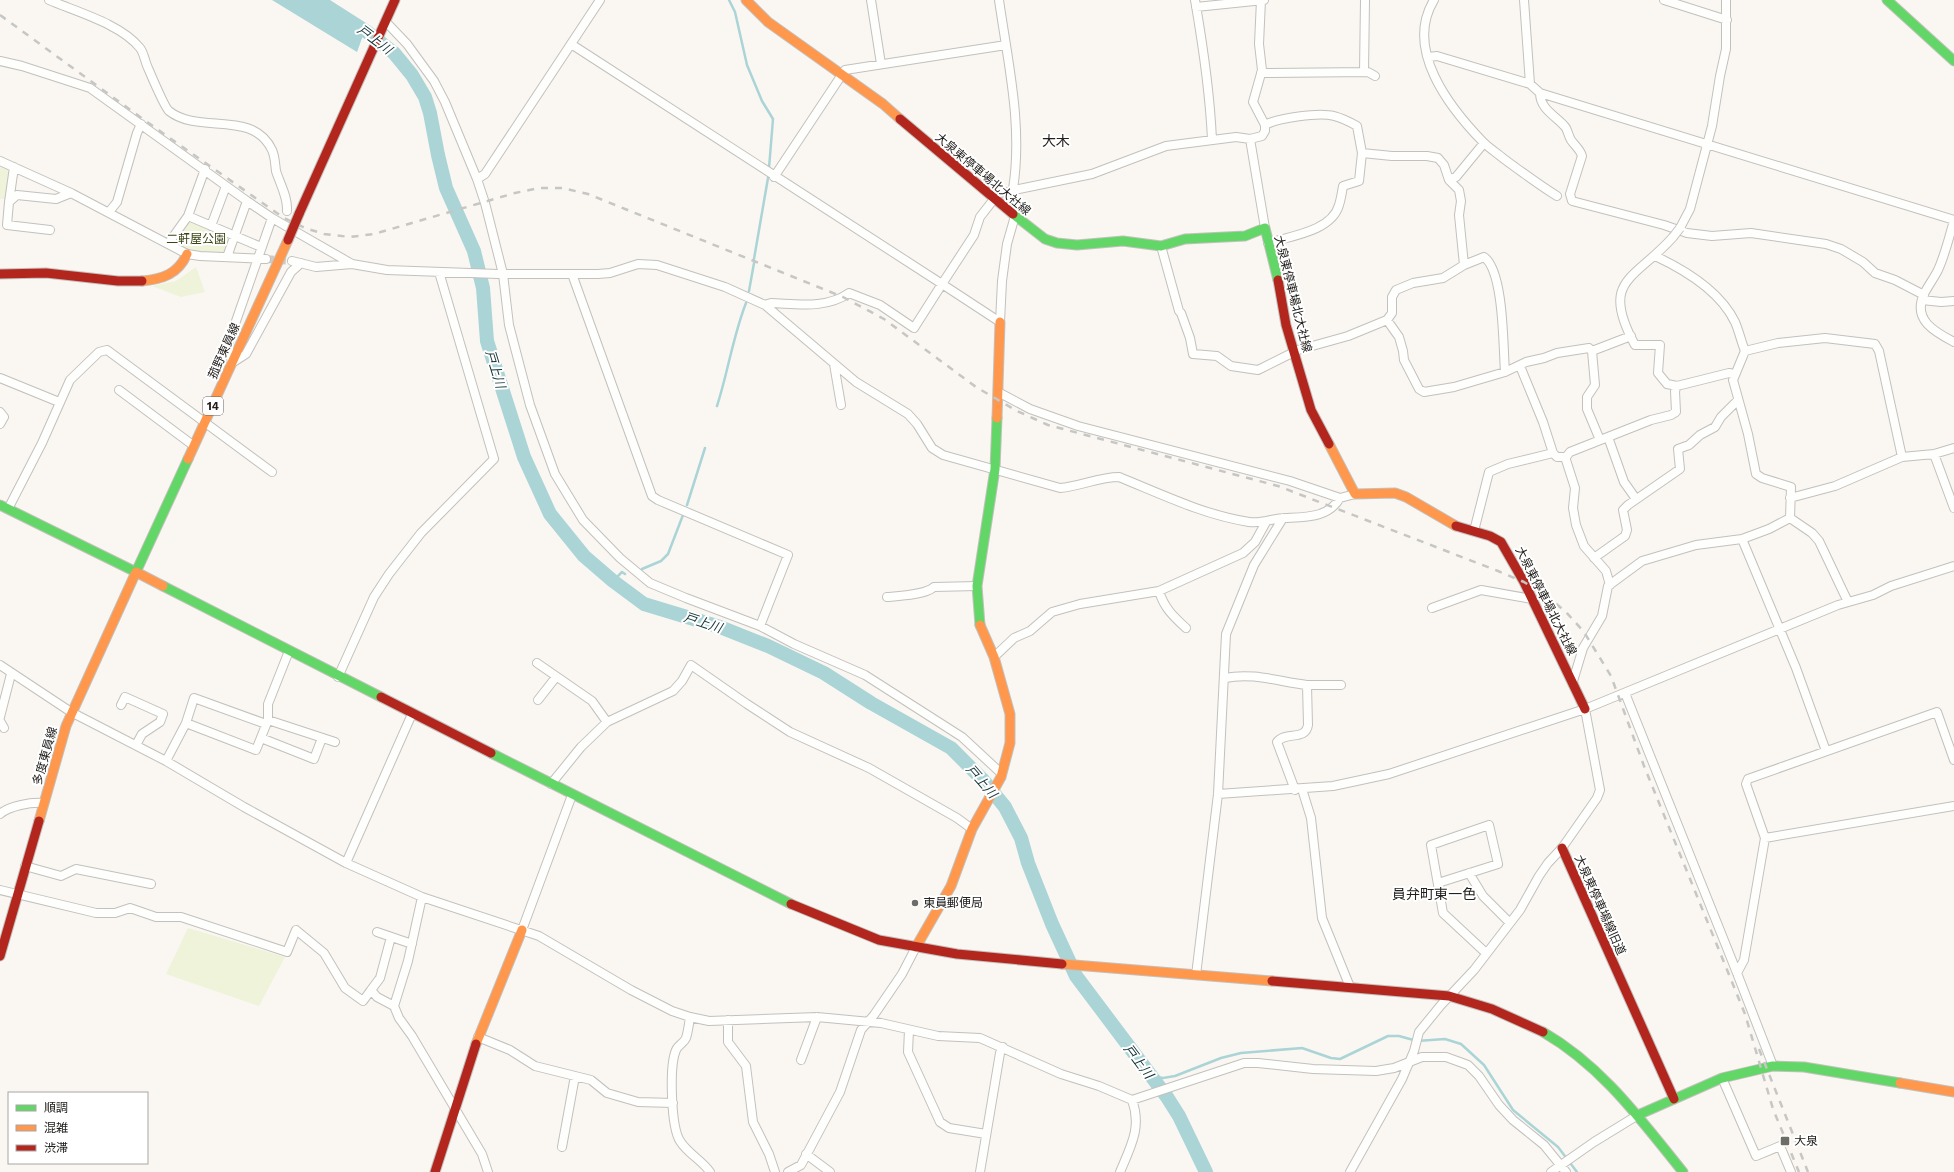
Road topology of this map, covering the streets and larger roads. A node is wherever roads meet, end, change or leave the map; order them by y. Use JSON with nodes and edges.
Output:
{"nodes":[{"id":1,"x":49,"y":0,"type":"edge"},
{"id":2,"x":395,"y":0,"type":"edge"},
{"id":3,"x":600,"y":0,"type":"edge"},
{"id":4,"x":746,"y":0,"type":"edge"},
{"id":5,"x":871,"y":0,"type":"edge"},
{"id":6,"x":999,"y":0,"type":"edge"},
{"id":7,"x":1262,"y":0,"type":"edge"},
{"id":8,"x":1365,"y":0,"type":"edge"},
{"id":9,"x":1434,"y":0,"type":"edge"},
{"id":10,"x":1524,"y":0,"type":"edge"},
{"id":11,"x":1664,"y":0,"type":"edge"},
{"id":12,"x":1726,"y":0,"type":"edge"},
{"id":13,"x":1887,"y":0,"type":"edge"},
{"id":14,"x":1196,"y":3,"type":"edge"},
{"id":15,"x":1728,"y":20,"type":"junction"},
{"id":16,"x":384,"y":26,"type":"junction"},
{"id":17,"x":571,"y":44,"type":"junction"},
{"id":18,"x":1006,"y":45,"type":"junction"},
{"id":19,"x":1428,"y":57,"type":"junction"},
{"id":20,"x":0,"y":61,"type":"edge"},
{"id":21,"x":1954,"y":61,"type":"edge"},
{"id":22,"x":880,"y":64,"type":"junction"},
{"id":23,"x":1364,"y":72,"type":"junction"},
{"id":24,"x":1261,"y":73,"type":"junction"},
{"id":25,"x":842,"y":75,"type":"junction"},
{"id":26,"x":1375,"y":76,"type":"dead end"},
{"id":27,"x":1530,"y":84,"type":"junction"},
{"id":28,"x":1540,"y":94,"type":"junction"},
{"id":29,"x":141,"y":124,"type":"junction"},
{"id":30,"x":1265,"y":125,"type":"junction"},
{"id":31,"x":1250,"y":139,"type":"junction"},
{"id":32,"x":1212,"y":140,"type":"junction"},
{"id":33,"x":1484,"y":143,"type":"junction"},
{"id":34,"x":1707,"y":144,"type":"junction"},
{"id":35,"x":1362,"y":152,"type":"junction"},
{"id":36,"x":0,"y":161,"type":"edge"},
{"id":37,"x":14,"y":167,"type":"junction"},
{"id":38,"x":205,"y":169,"type":"junction"},
{"id":39,"x":774,"y":177,"type":"junction"},
{"id":40,"x":477,"y":179,"type":"junction"},
{"id":41,"x":1449,"y":180,"type":"junction"},
{"id":42,"x":226,"y":186,"type":"junction"},
{"id":43,"x":1013,"y":189,"type":"junction"},
{"id":44,"x":71,"y":193,"type":"junction"},
{"id":45,"x":1557,"y":196,"type":"dead end"},
{"id":46,"x":992,"y":197,"type":"junction"},
{"id":47,"x":247,"y":201,"type":"junction"},
{"id":48,"x":9,"y":202,"type":"junction"},
{"id":49,"x":286,"y":211,"type":"dead end"},
{"id":50,"x":109,"y":212,"type":"junction"},
{"id":51,"x":188,"y":216,"type":"junction"},
{"id":52,"x":1016,"y":216,"type":"junction"},
{"id":53,"x":272,"y":218,"type":"junction"},
{"id":54,"x":1954,"y":220,"type":"edge"},
{"id":55,"x":211,"y":226,"type":"junction"},
{"id":56,"x":1265,"y":228,"type":"junction"},
{"id":57,"x":50,"y":230,"type":"dead end"},
{"id":58,"x":234,"y":235,"type":"junction"},
{"id":59,"x":1268,"y":243,"type":"junction"},
{"id":60,"x":168,"y":244,"type":"junction"},
{"id":61,"x":1161,"y":246,"type":"junction"},
{"id":62,"x":262,"y":247,"type":"junction"},
{"id":63,"x":187,"y":254,"type":"junction"},
{"id":64,"x":1655,"y":256,"type":"junction"},
{"id":65,"x":227,"y":257,"type":"junction"},
{"id":66,"x":257,"y":258,"type":"junction"},
{"id":67,"x":266,"y":259,"type":"tunnel mouth"},
{"id":68,"x":292,"y":261,"type":"tunnel mouth"},
{"id":69,"x":301,"y":263,"type":"junction"},
{"id":70,"x":352,"y":264,"type":"junction"},
{"id":71,"x":1464,"y":265,"type":"junction"},
{"id":72,"x":441,"y":272,"type":"junction"},
{"id":73,"x":0,"y":274,"type":"edge"},
{"id":74,"x":500,"y":274,"type":"junction"},
{"id":75,"x":572,"y":274,"type":"junction"},
{"id":76,"x":942,"y":284,"type":"junction"},
{"id":77,"x":1923,"y":297,"type":"junction"},
{"id":78,"x":1954,"y":300,"type":"edge"},
{"id":79,"x":765,"y":305,"type":"junction"},
{"id":80,"x":1387,"y":320,"type":"junction"},
{"id":81,"x":1000,"y":322,"type":"junction"},
{"id":82,"x":1631,"y":336,"type":"junction"},
{"id":83,"x":1954,"y":342,"type":"edge"},
{"id":84,"x":1592,"y":351,"type":"junction"},
{"id":85,"x":1745,"y":351,"type":"junction"},
{"id":86,"x":1294,"y":353,"type":"junction"},
{"id":87,"x":232,"y":363,"type":"junction"},
{"id":88,"x":834,"y":364,"type":"junction"},
{"id":89,"x":1520,"y":366,"type":"junction"},
{"id":90,"x":1505,"y":372,"type":"junction"},
{"id":91,"x":1734,"y":374,"type":"junction"},
{"id":92,"x":0,"y":378,"type":"edge"},
{"id":93,"x":1677,"y":386,"type":"junction"},
{"id":94,"x":119,"y":390,"type":"dead end"},
{"id":95,"x":998,"y":392,"type":"junction"},
{"id":96,"x":1738,"y":400,"type":"junction"},
{"id":97,"x":59,"y":402,"type":"junction"},
{"id":98,"x":841,"y":405,"type":"dead end"},
{"id":99,"x":0,"y":412,"type":"edge"},
{"id":100,"x":206,"y":422,"type":"junction"},
{"id":101,"x":0,"y":424,"type":"edge"},
{"id":102,"x":1608,"y":437,"type":"junction"},
{"id":103,"x":1600,"y":440,"type":"junction"},
{"id":104,"x":194,"y":446,"type":"junction"},
{"id":105,"x":1954,"y":448,"type":"edge"},
{"id":106,"x":1553,"y":453,"type":"junction"},
{"id":107,"x":1934,"y":454,"type":"junction"},
{"id":108,"x":1566,"y":456,"type":"junction"},
{"id":109,"x":1902,"y":457,"type":"junction"},
{"id":110,"x":995,"y":469,"type":"junction"},
{"id":111,"x":272,"y":472,"type":"dead end"},
{"id":112,"x":1355,"y":494,"type":"junction"},
{"id":113,"x":1340,"y":498,"type":"junction"},
{"id":114,"x":1790,"y":498,"type":"junction"},
{"id":115,"x":1636,"y":499,"type":"junction"},
{"id":116,"x":4,"y":507,"type":"edge"},
{"id":117,"x":1954,"y":508,"type":"edge"},
{"id":118,"x":1283,"y":518,"type":"junction"},
{"id":119,"x":1790,"y":518,"type":"junction"},
{"id":120,"x":1266,"y":522,"type":"junction"},
{"id":121,"x":1474,"y":531,"type":"junction"},
{"id":122,"x":1742,"y":539,"type":"junction"},
{"id":123,"x":1594,"y":558,"type":"junction"},
{"id":124,"x":1954,"y":566,"type":"edge"},
{"id":125,"x":136,"y":572,"type":"junction"},
{"id":126,"x":1610,"y":585,"type":"junction"},
{"id":127,"x":977,"y":586,"type":"junction"},
{"id":128,"x":1159,"y":592,"type":"junction"},
{"id":129,"x":887,"y":597,"type":"dead end"},
{"id":130,"x":1532,"y":599,"type":"junction"},
{"id":131,"x":1848,"y":602,"type":"junction"},
{"id":132,"x":1432,"y":608,"type":"dead end"},
{"id":133,"x":760,"y":626,"type":"junction"},
{"id":134,"x":1186,"y":628,"type":"dead end"},
{"id":135,"x":1780,"y":630,"type":"junction"},
{"id":136,"x":288,"y":651,"type":"junction"},
{"id":137,"x":994,"y":657,"type":"junction"},
{"id":138,"x":537,"y":664,"type":"dead end"},
{"id":139,"x":0,"y":665,"type":"edge"},
{"id":140,"x":11,"y":674,"type":"junction"},
{"id":141,"x":338,"y":676,"type":"junction"},
{"id":142,"x":556,"y":676,"type":"junction"},
{"id":143,"x":1225,"y":678,"type":"junction"},
{"id":144,"x":1573,"y":681,"type":"junction"},
{"id":145,"x":1307,"y":685,"type":"junction"},
{"id":146,"x":1340,"y":685,"type":"dead end"},
{"id":147,"x":1625,"y":693,"type":"junction"},
{"id":148,"x":538,"y":700,"type":"dead end"},
{"id":149,"x":121,"y":704,"type":"dead end"},
{"id":150,"x":1585,"y":709,"type":"junction"},
{"id":151,"x":71,"y":712,"type":"junction"},
{"id":152,"x":412,"y":714,"type":"junction"},
{"id":153,"x":0,"y":717,"type":"edge"},
{"id":154,"x":267,"y":722,"type":"junction"},
{"id":155,"x":607,"y":722,"type":"junction"},
{"id":156,"x":186,"y":723,"type":"junction"},
{"id":157,"x":261,"y":738,"type":"junction"},
{"id":158,"x":322,"y":738,"type":"junction"},
{"id":159,"x":335,"y":742,"type":"dead end"},
{"id":160,"x":136,"y":745,"type":"junction"},
{"id":161,"x":1826,"y":751,"type":"junction"},
{"id":162,"x":1954,"y":760,"type":"edge"},
{"id":163,"x":166,"y":761,"type":"junction"},
{"id":164,"x":1002,"y":775,"type":"junction"},
{"id":165,"x":551,"y":784,"type":"junction"},
{"id":166,"x":1298,"y":789,"type":"junction"},
{"id":167,"x":1218,"y":794,"type":"junction"},
{"id":168,"x":572,"y":795,"type":"junction"},
{"id":169,"x":43,"y":803,"type":"junction"},
{"id":170,"x":1954,"y":806,"type":"edge"},
{"id":171,"x":0,"y":814,"type":"edge"},
{"id":172,"x":972,"y":828,"type":"junction"},
{"id":173,"x":1765,"y":838,"type":"junction"},
{"id":174,"x":1562,"y":848,"type":"junction"},
{"id":175,"x":346,"y":863,"type":"junction"},
{"id":176,"x":25,"y":866,"type":"junction"},
{"id":177,"x":1469,"y":873,"type":"junction"},
{"id":178,"x":1438,"y":883,"type":"junction"},
{"id":179,"x":151,"y":884,"type":"dead end"},
{"id":180,"x":0,"y":890,"type":"edge"},
{"id":181,"x":17,"y":894,"type":"junction"},
{"id":182,"x":422,"y":897,"type":"junction"},
{"id":183,"x":1510,"y":923,"type":"junction"},
{"id":184,"x":522,"y":930,"type":"junction"},
{"id":185,"x":377,"y":932,"type":"dead end"},
{"id":186,"x":391,"y":937,"type":"junction"},
{"id":187,"x":2,"y":941,"type":"edge"},
{"id":188,"x":412,"y":944,"type":"junction"},
{"id":189,"x":916,"y":947,"type":"junction"},
{"id":190,"x":1486,"y":954,"type":"junction"},
{"id":191,"x":0,"y":956,"type":"edge"},
{"id":192,"x":1737,"y":973,"type":"junction"},
{"id":193,"x":1196,"y":975,"type":"junction"},
{"id":194,"x":1350,"y":987,"type":"junction"},
{"id":195,"x":371,"y":990,"type":"junction"},
{"id":196,"x":1449,"y":996,"type":"junction"},
{"id":197,"x":394,"y":1006,"type":"junction"},
{"id":198,"x":690,"y":1017,"type":"junction"},
{"id":199,"x":817,"y":1017,"type":"junction"},
{"id":200,"x":728,"y":1020,"type":"junction"},
{"id":201,"x":867,"y":1022,"type":"junction"},
{"id":202,"x":908,"y":1030,"type":"junction"},
{"id":203,"x":478,"y":1037,"type":"junction"},
{"id":204,"x":1003,"y":1047,"type":"junction"},
{"id":205,"x":801,"y":1060,"type":"dead end"},
{"id":206,"x":1410,"y":1061,"type":"junction"},
{"id":207,"x":1773,"y":1066,"type":"junction"},
{"id":208,"x":575,"y":1076,"type":"junction"},
{"id":209,"x":1722,"y":1078,"type":"junction"},
{"id":210,"x":1954,"y":1092,"type":"edge"},
{"id":211,"x":1674,"y":1099,"type":"junction"},
{"id":212,"x":1132,"y":1100,"type":"junction"},
{"id":213,"x":673,"y":1104,"type":"junction"},
{"id":214,"x":456,"y":1110,"type":"junction"},
{"id":215,"x":1638,"y":1115,"type":"junction"},
{"id":216,"x":986,"y":1134,"type":"junction"},
{"id":217,"x":562,"y":1147,"type":"dead end"},
{"id":218,"x":806,"y":1154,"type":"junction"},
{"id":219,"x":1561,"y":1164,"type":"junction"},
{"id":220,"x":803,"y":1168,"type":"edge"},
{"id":221,"x":435,"y":1172,"type":"edge"},
{"id":222,"x":488,"y":1172,"type":"edge"},
{"id":223,"x":710,"y":1172,"type":"edge"},
{"id":224,"x":775,"y":1172,"type":"edge"},
{"id":225,"x":788,"y":1172,"type":"edge"},
{"id":226,"x":830,"y":1172,"type":"edge"},
{"id":227,"x":980,"y":1172,"type":"edge"},
{"id":228,"x":1120,"y":1172,"type":"edge"},
{"id":229,"x":1350,"y":1172,"type":"edge"},
{"id":230,"x":1551,"y":1172,"type":"edge"},
{"id":231,"x":1566,"y":1172,"type":"edge"},
{"id":232,"x":1683,"y":1172,"type":"edge"},
{"id":233,"x":1791,"y":1172,"type":"edge"}],
"edges":[{"from":1,"to":49,"type":"street"},
{"from":2,"to":16,"type":"street","name":"菰野東員線","number":"14"},
{"from":3,"to":17,"type":"street"},
{"from":4,"to":25,"type":"street","name":"大泉東停車場北大社線"},
{"from":5,"to":22,"type":"street"},
{"from":6,"to":18,"type":"street"},
{"from":7,"to":14,"type":"street"},
{"from":7,"to":24,"type":"street"},
{"from":8,"to":23,"type":"street"},
{"from":9,"to":19,"type":"street"},
{"from":10,"to":27,"type":"street"},
{"from":11,"to":15,"type":"street"},
{"from":12,"to":15,"type":"street"},
{"from":13,"to":21,"type":"street"},
{"from":14,"to":32,"type":"street"},
{"from":15,"to":34,"type":"street"},
{"from":16,"to":40,"type":"street"},
{"from":16,"to":87,"type":"street","name":"菰野東員線","number":"14","bridge":true},
{"from":17,"to":39,"type":"street"},
{"from":17,"to":40,"type":"street"},
{"from":18,"to":22,"type":"street"},
{"from":18,"to":43,"type":"street"},
{"from":19,"to":27,"type":"street"},
{"from":19,"to":33,"type":"street"},
{"from":20,"to":29,"type":"street"},
{"from":22,"to":25,"type":"street"},
{"from":23,"to":24,"type":"street"},
{"from":23,"to":26,"type":"street"},
{"from":24,"to":30,"type":"street"},
{"from":25,"to":39,"type":"street"},
{"from":25,"to":46,"type":"street","name":"大泉東停車場北大社線"},
{"from":27,"to":28,"type":"street"},
{"from":28,"to":34,"type":"street"},
{"from":28,"to":77,"type":"street"},
{"from":29,"to":38,"type":"street"},
{"from":29,"to":50,"type":"street"},
{"from":30,"to":31,"type":"street"},
{"from":30,"to":35,"type":"street"},
{"from":31,"to":32,"type":"street"},
{"from":31,"to":56,"type":"street"},
{"from":32,"to":43,"type":"street"},
{"from":33,"to":41,"type":"street"},
{"from":33,"to":45,"type":"street"},
{"from":34,"to":54,"type":"street"},
{"from":34,"to":64,"type":"street","bridge":true},
{"from":35,"to":41,"type":"street"},
{"from":35,"to":59,"type":"street"},
{"from":36,"to":37,"type":"street"},
{"from":37,"to":44,"type":"street"},
{"from":37,"to":48,"type":"street"},
{"from":38,"to":42,"type":"street"},
{"from":38,"to":51,"type":"street"},
{"from":39,"to":76,"type":"street"},
{"from":40,"to":74,"type":"street"},
{"from":41,"to":71,"type":"street"},
{"from":42,"to":47,"type":"street"},
{"from":42,"to":55,"type":"street"},
{"from":43,"to":46,"type":"street"},
{"from":44,"to":48,"type":"street"},
{"from":44,"to":50,"type":"street"},
{"from":46,"to":52,"type":"street","name":"大泉東停車場北大社線"},
{"from":46,"to":76,"type":"street"},
{"from":47,"to":53,"type":"street"},
{"from":47,"to":58,"type":"street"},
{"from":48,"to":57,"type":"street"},
{"from":50,"to":60,"type":"street"},
{"from":51,"to":55,"type":"street"},
{"from":51,"to":60,"type":"street"},
{"from":52,"to":61,"type":"street","name":"大泉東停車場北大社線"},
{"from":52,"to":81,"type":"street"},
{"from":53,"to":62,"type":"street"},
{"from":53,"to":70,"type":"street"},
{"from":54,"to":77,"type":"street"},
{"from":55,"to":58,"type":"street"},
{"from":56,"to":59,"type":"street","name":"大泉東停車場北大社線"},
{"from":56,"to":61,"type":"street","name":"大泉東停車場北大社線"},
{"from":58,"to":62,"type":"street"},
{"from":58,"to":65,"type":"street"},
{"from":59,"to":86,"type":"street","name":"大泉東停車場北大社線"},
{"from":60,"to":63,"type":"street"},
{"from":61,"to":86,"type":"street"},
{"from":62,"to":66,"type":"street"},
{"from":63,"to":65,"type":"street"},
{"from":63,"to":73,"type":"street"},
{"from":64,"to":82,"type":"street"},
{"from":64,"to":85,"type":"street"},
{"from":65,"to":66,"type":"street"},
{"from":66,"to":67,"type":"street"},
{"from":66,"to":87,"type":"street"},
{"from":68,"to":69,"type":"street"},
{"from":69,"to":70,"type":"street"},
{"from":69,"to":87,"type":"street"},
{"from":70,"to":72,"type":"street"},
{"from":71,"to":80,"type":"street"},
{"from":71,"to":90,"type":"street"},
{"from":72,"to":74,"type":"street"},
{"from":72,"to":141,"type":"street"},
{"from":74,"to":75,"type":"street"},
{"from":74,"to":133,"type":"street"},
{"from":75,"to":79,"type":"street"},
{"from":75,"to":133,"type":"street"},
{"from":76,"to":79,"type":"street"},
{"from":76,"to":81,"type":"street"},
{"from":77,"to":78,"type":"street"},
{"from":77,"to":83,"type":"street"},
{"from":79,"to":88,"type":"street"},
{"from":80,"to":86,"type":"street"},
{"from":80,"to":90,"type":"street"},
{"from":81,"to":95,"type":"street"},
{"from":82,"to":84,"type":"street"},
{"from":82,"to":93,"type":"street"},
{"from":84,"to":89,"type":"street"},
{"from":84,"to":103,"type":"street"},
{"from":85,"to":91,"type":"street"},
{"from":85,"to":109,"type":"street"},
{"from":86,"to":112,"type":"street","name":"大泉東停車場北大社線"},
{"from":87,"to":100,"type":"street","name":"菰野東員線","number":"14"},
{"from":88,"to":98,"type":"street"},
{"from":88,"to":110,"type":"street"},
{"from":89,"to":90,"type":"street"},
{"from":89,"to":106,"type":"street"},
{"from":91,"to":93,"type":"street"},
{"from":91,"to":96,"type":"street"},
{"from":92,"to":97,"type":"street"},
{"from":93,"to":102,"type":"street"},
{"from":94,"to":104,"type":"street"},
{"from":95,"to":110,"type":"street"},
{"from":95,"to":113,"type":"street"},
{"from":96,"to":114,"type":"street"},
{"from":96,"to":115,"type":"street"},
{"from":97,"to":100,"type":"street"},
{"from":97,"to":116,"type":"street"},
{"from":99,"to":101,"type":"street"},
{"from":100,"to":104,"type":"street","name":"菰野東員線","number":"14"},
{"from":100,"to":111,"type":"street"},
{"from":102,"to":103,"type":"street"},
{"from":102,"to":115,"type":"street"},
{"from":103,"to":108,"type":"street"},
{"from":104,"to":125,"type":"street","name":"菰野東員線","number":"14"},
{"from":105,"to":107,"type":"street"},
{"from":106,"to":108,"type":"street"},
{"from":106,"to":121,"type":"street"},
{"from":107,"to":109,"type":"street"},
{"from":107,"to":117,"type":"street"},
{"from":108,"to":123,"type":"street"},
{"from":109,"to":114,"type":"street"},
{"from":110,"to":120,"type":"street"},
{"from":110,"to":127,"type":"street"},
{"from":112,"to":113,"type":"street"},
{"from":112,"to":121,"type":"street","name":"大泉東停車場北大社線"},
{"from":113,"to":118,"type":"street"},
{"from":114,"to":119,"type":"street"},
{"from":115,"to":123,"type":"street"},
{"from":116,"to":125,"type":"street"},
{"from":118,"to":120,"type":"street"},
{"from":118,"to":143,"type":"street"},
{"from":119,"to":122,"type":"street"},
{"from":119,"to":131,"type":"street"},
{"from":120,"to":128,"type":"street"},
{"from":121,"to":130,"type":"street","name":"大泉東停車場北大社線"},
{"from":122,"to":126,"type":"street"},
{"from":122,"to":135,"type":"street"},
{"from":123,"to":126,"type":"street"},
{"from":124,"to":131,"type":"street"},
{"from":125,"to":136,"type":"street"},
{"from":125,"to":151,"type":"street","name":"多度東員線"},
{"from":126,"to":144,"type":"street"},
{"from":127,"to":129,"type":"street"},
{"from":127,"to":137,"type":"street"},
{"from":128,"to":134,"type":"street"},
{"from":128,"to":137,"type":"street"},
{"from":130,"to":132,"type":"street"},
{"from":130,"to":144,"type":"street","name":"大泉東停車場北大社線"},
{"from":131,"to":135,"type":"street"},
{"from":133,"to":164,"type":"street"},
{"from":135,"to":147,"type":"street"},
{"from":135,"to":161,"type":"street"},
{"from":136,"to":141,"type":"street"},
{"from":136,"to":154,"type":"street"},
{"from":137,"to":164,"type":"street"},
{"from":138,"to":142,"type":"street"},
{"from":139,"to":140,"type":"street"},
{"from":140,"to":151,"type":"street"},
{"from":140,"to":153,"type":"street"},
{"from":141,"to":152,"type":"street"},
{"from":142,"to":148,"type":"street"},
{"from":142,"to":155,"type":"street"},
{"from":143,"to":145,"type":"street"},
{"from":143,"to":167,"type":"street"},
{"from":144,"to":150,"type":"street","name":"大泉東停車場北大社線"},
{"from":145,"to":146,"type":"street"},
{"from":145,"to":166,"type":"street"},
{"from":147,"to":150,"type":"street"},
{"from":147,"to":192,"type":"street"},
{"from":149,"to":160,"type":"street"},
{"from":150,"to":166,"type":"street"},
{"from":150,"to":174,"type":"street","name":"大泉東停車場線旧道"},
{"from":151,"to":160,"type":"street"},
{"from":151,"to":169,"type":"street","name":"多度東員線"},
{"from":152,"to":165,"type":"street"},
{"from":152,"to":175,"type":"street"},
{"from":154,"to":156,"type":"street"},
{"from":154,"to":157,"type":"street"},
{"from":154,"to":158,"type":"street"},
{"from":155,"to":165,"type":"street"},
{"from":155,"to":172,"type":"street"},
{"from":156,"to":157,"type":"street"},
{"from":156,"to":163,"type":"street"},
{"from":157,"to":158,"type":"street"},
{"from":158,"to":159,"type":"street"},
{"from":160,"to":163,"type":"street"},
{"from":161,"to":162,"type":"street"},
{"from":161,"to":173,"type":"street"},
{"from":163,"to":175,"type":"street"},
{"from":164,"to":172,"type":"street"},
{"from":165,"to":168,"type":"street"},
{"from":166,"to":167,"type":"street"},
{"from":166,"to":194,"type":"street"},
{"from":167,"to":193,"type":"street"},
{"from":168,"to":184,"type":"street"},
{"from":168,"to":189,"type":"street"},
{"from":169,"to":171,"type":"street"},
{"from":169,"to":176,"type":"street","name":"多度東員線"},
{"from":170,"to":173,"type":"street"},
{"from":172,"to":189,"type":"street"},
{"from":173,"to":192,"type":"street"},
{"from":174,"to":183,"type":"street"},
{"from":174,"to":211,"type":"street","name":"大泉東停車場線旧道"},
{"from":175,"to":182,"type":"street"},
{"from":176,"to":179,"type":"street"},
{"from":176,"to":181,"type":"street","name":"多度東員線"},
{"from":177,"to":178,"type":"street"},
{"from":177,"to":178,"type":"street"},
{"from":177,"to":183,"type":"street"},
{"from":178,"to":190,"type":"street"},
{"from":180,"to":181,"type":"street"},
{"from":181,"to":187,"type":"street","name":"多度東員線"},
{"from":181,"to":195,"type":"street"},
{"from":182,"to":184,"type":"street"},
{"from":182,"to":188,"type":"street"},
{"from":183,"to":190,"type":"street"},
{"from":184,"to":198,"type":"street"},
{"from":184,"to":203,"type":"street"},
{"from":185,"to":186,"type":"street"},
{"from":186,"to":188,"type":"street"},
{"from":186,"to":195,"type":"street"},
{"from":187,"to":191,"type":"street","name":"多度東員線"},
{"from":188,"to":197,"type":"street"},
{"from":189,"to":193,"type":"street"},
{"from":189,"to":201,"type":"street"},
{"from":190,"to":196,"type":"street"},
{"from":192,"to":207,"type":"street"},
{"from":193,"to":194,"type":"street"},
{"from":194,"to":196,"type":"street"},
{"from":195,"to":197,"type":"street"},
{"from":196,"to":206,"type":"street"},
{"from":196,"to":215,"type":"street"},
{"from":197,"to":214,"type":"street"},
{"from":198,"to":200,"type":"street"},
{"from":198,"to":213,"type":"street"},
{"from":199,"to":200,"type":"street"},
{"from":199,"to":201,"type":"street"},
{"from":199,"to":205,"type":"street"},
{"from":200,"to":224,"type":"street"},
{"from":201,"to":202,"type":"street"},
{"from":201,"to":218,"type":"street"},
{"from":202,"to":204,"type":"street"},
{"from":202,"to":216,"type":"street"},
{"from":203,"to":208,"type":"street"},
{"from":203,"to":214,"type":"street"},
{"from":204,"to":212,"type":"street"},
{"from":204,"to":216,"type":"street"},
{"from":206,"to":212,"type":"street"},
{"from":206,"to":219,"type":"street"},
{"from":206,"to":229,"type":"street"},
{"from":207,"to":209,"type":"street"},
{"from":207,"to":210,"type":"street"},
{"from":208,"to":213,"type":"street"},
{"from":208,"to":217,"type":"street"},
{"from":209,"to":211,"type":"street"},
{"from":209,"to":233,"type":"street"},
{"from":211,"to":215,"type":"street"},
{"from":212,"to":228,"type":"street"},
{"from":213,"to":223,"type":"street"},
{"from":214,"to":221,"type":"street"},
{"from":214,"to":222,"type":"street"},
{"from":215,"to":219,"type":"street"},
{"from":215,"to":232,"type":"street"},
{"from":216,"to":227,"type":"street"},
{"from":218,"to":220,"type":"street"},
{"from":218,"to":226,"type":"street"},
{"from":219,"to":230,"type":"street"},
{"from":219,"to":231,"type":"street"},
{"from":220,"to":225,"type":"street"}]}
